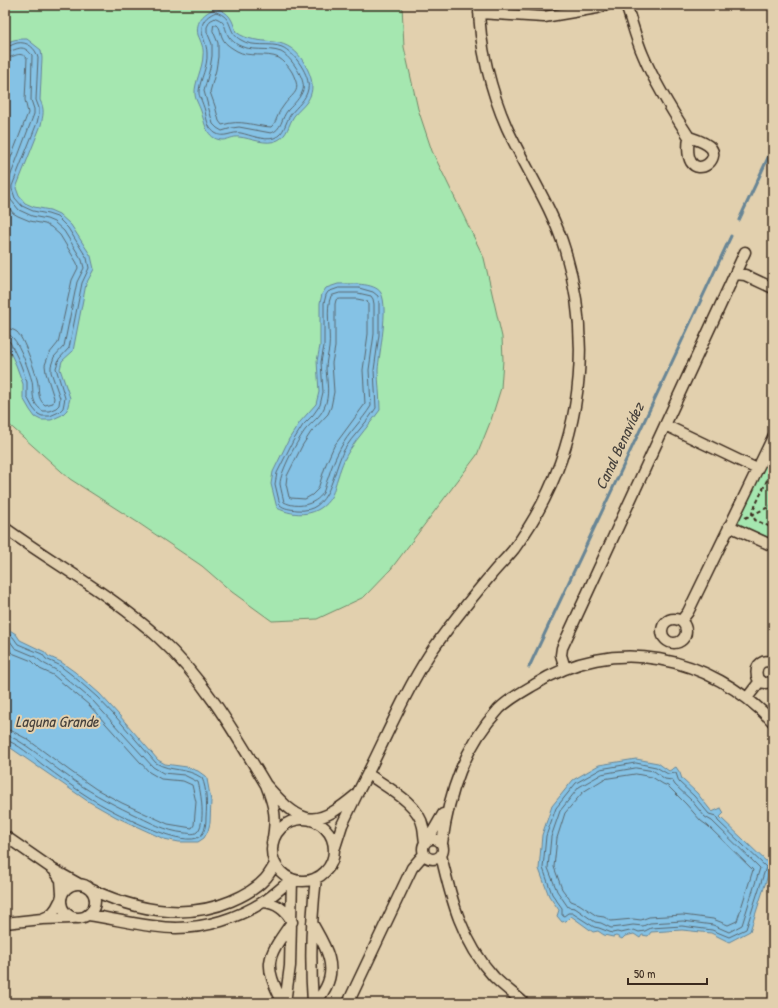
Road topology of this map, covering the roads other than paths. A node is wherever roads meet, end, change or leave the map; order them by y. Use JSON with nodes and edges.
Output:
{"nodes":[{"id":1,"x":606,"y":5,"type":"edge"},
{"id":2,"x":626,"y":5,"type":"edge"},
{"id":3,"x":479,"y":9,"type":"edge"},
{"id":4,"x":689,"y":137,"type":"dead end"},
{"id":5,"x":745,"y":252,"type":"dead end"},
{"id":6,"x":735,"y":274,"type":"junction"},
{"id":7,"x":773,"y":288,"type":"edge"},
{"id":8,"x":665,"y":425,"type":"junction"},
{"id":9,"x":773,"y":437,"type":"edge"},
{"id":10,"x":757,"y":469,"type":"junction"},
{"id":11,"x":730,"y":526,"type":"junction"},
{"id":12,"x":5,"y":528,"type":"edge"},
{"id":13,"x":773,"y":546,"type":"edge"},
{"id":14,"x":681,"y":621,"type":"dead end"},
{"id":15,"x":772,"y":662,"type":"edge"},
{"id":16,"x":565,"y":668,"type":"junction"},
{"id":17,"x":760,"y":681,"type":"junction"},
{"id":18,"x":773,"y":681,"type":"edge"},
{"id":19,"x":747,"y":698,"type":"junction"},
{"id":20,"x":773,"y":722,"type":"edge"},
{"id":21,"x":368,"y":774,"type":"junction"},
{"id":22,"x":266,"y":785,"type":"junction"},
{"id":23,"x":357,"y":794,"type":"junction"},
{"id":24,"x":448,"y":805,"type":"junction"},
{"id":25,"x":308,"y":818,"type":"junction"},
{"id":26,"x":5,"y":836,"type":"edge"},
{"id":27,"x":426,"y":841,"type":"junction"},
{"id":28,"x":272,"y":843,"type":"junction"},
{"id":29,"x":442,"y":843,"type":"junction"},
{"id":30,"x":335,"y":846,"type":"junction"},
{"id":31,"x":424,"y":854,"type":"junction"},
{"id":32,"x":441,"y":855,"type":"junction"},
{"id":33,"x":275,"y":864,"type":"junction"},
{"id":34,"x":54,"y":870,"type":"junction"},
{"id":35,"x":316,"y":878,"type":"junction"},
{"id":36,"x":292,"y":879,"type":"junction"},
{"id":37,"x":80,"y":884,"type":"junction"},
{"id":38,"x":90,"y":889,"type":"junction"},
{"id":39,"x":61,"y":897,"type":"junction"},
{"id":40,"x":263,"y":902,"type":"junction"},
{"id":41,"x":88,"y":915,"type":"junction"},
{"id":42,"x":75,"y":918,"type":"junction"},
{"id":43,"x":42,"y":919,"type":"junction"},
{"id":44,"x":292,"y":922,"type":"junction"},
{"id":45,"x":312,"y":923,"type":"junction"},
{"id":46,"x":5,"y":924,"type":"edge"},
{"id":47,"x":284,"y":1003,"type":"edge"},
{"id":48,"x":314,"y":1003,"type":"edge"},
{"id":49,"x":348,"y":1003,"type":"edge"},
{"id":50,"x":524,"y":1003,"type":"edge"}],
"edges":[{"from":1,"to":3,"type":"street"},
{"from":2,"to":4,"type":"street"},
{"from":3,"to":21,"type":"street"},
{"from":5,"to":6,"type":"street"},
{"from":6,"to":7,"type":"street"},
{"from":6,"to":8,"type":"street"},
{"from":8,"to":10,"type":"street"},
{"from":8,"to":16,"type":"street"},
{"from":9,"to":10,"type":"street"},
{"from":10,"to":11,"type":"street"},
{"from":11,"to":13,"type":"street"},
{"from":11,"to":14,"type":"street"},
{"from":12,"to":22,"type":"street"},
{"from":15,"to":17,"type":"street"},
{"from":16,"to":19,"type":"street"},
{"from":16,"to":24,"type":"street"},
{"from":17,"to":18,"type":"street"},
{"from":17,"to":19,"type":"street"},
{"from":19,"to":20,"type":"street"},
{"from":21,"to":23,"type":"street"},
{"from":21,"to":27,"type":"street"},
{"from":22,"to":25,"type":"street"},
{"from":22,"to":28,"type":"street"},
{"from":23,"to":25,"type":"street"},
{"from":23,"to":30,"type":"street"},
{"from":24,"to":27,"type":"street"},
{"from":24,"to":29,"type":"street"},
{"from":25,"to":28,"type":"street"},
{"from":25,"to":30,"type":"street"},
{"from":26,"to":34,"type":"street"},
{"from":27,"to":29,"type":"street"},
{"from":27,"to":31,"type":"street"},
{"from":28,"to":33,"type":"street"},
{"from":29,"to":32,"type":"street"},
{"from":30,"to":35,"type":"street"},
{"from":31,"to":32,"type":"street"},
{"from":31,"to":49,"type":"street"},
{"from":32,"to":50,"type":"street"},
{"from":33,"to":36,"type":"street"},
{"from":33,"to":38,"type":"street"},
{"from":34,"to":37,"type":"street"},
{"from":34,"to":39,"type":"street"},
{"from":35,"to":36,"type":"street"},
{"from":35,"to":45,"type":"street"},
{"from":36,"to":40,"type":"street"},
{"from":36,"to":44,"type":"street"},
{"from":37,"to":38,"type":"street"},
{"from":37,"to":39,"type":"street"},
{"from":38,"to":41,"type":"street"},
{"from":39,"to":42,"type":"street"},
{"from":39,"to":43,"type":"street"},
{"from":40,"to":41,"type":"street"},
{"from":40,"to":44,"type":"street"},
{"from":41,"to":42,"type":"street"},
{"from":42,"to":43,"type":"street"},
{"from":43,"to":46,"type":"street"},
{"from":44,"to":47,"type":"street"},
{"from":44,"to":47,"type":"street"},
{"from":45,"to":48,"type":"street"},
{"from":45,"to":48,"type":"street"}]}
